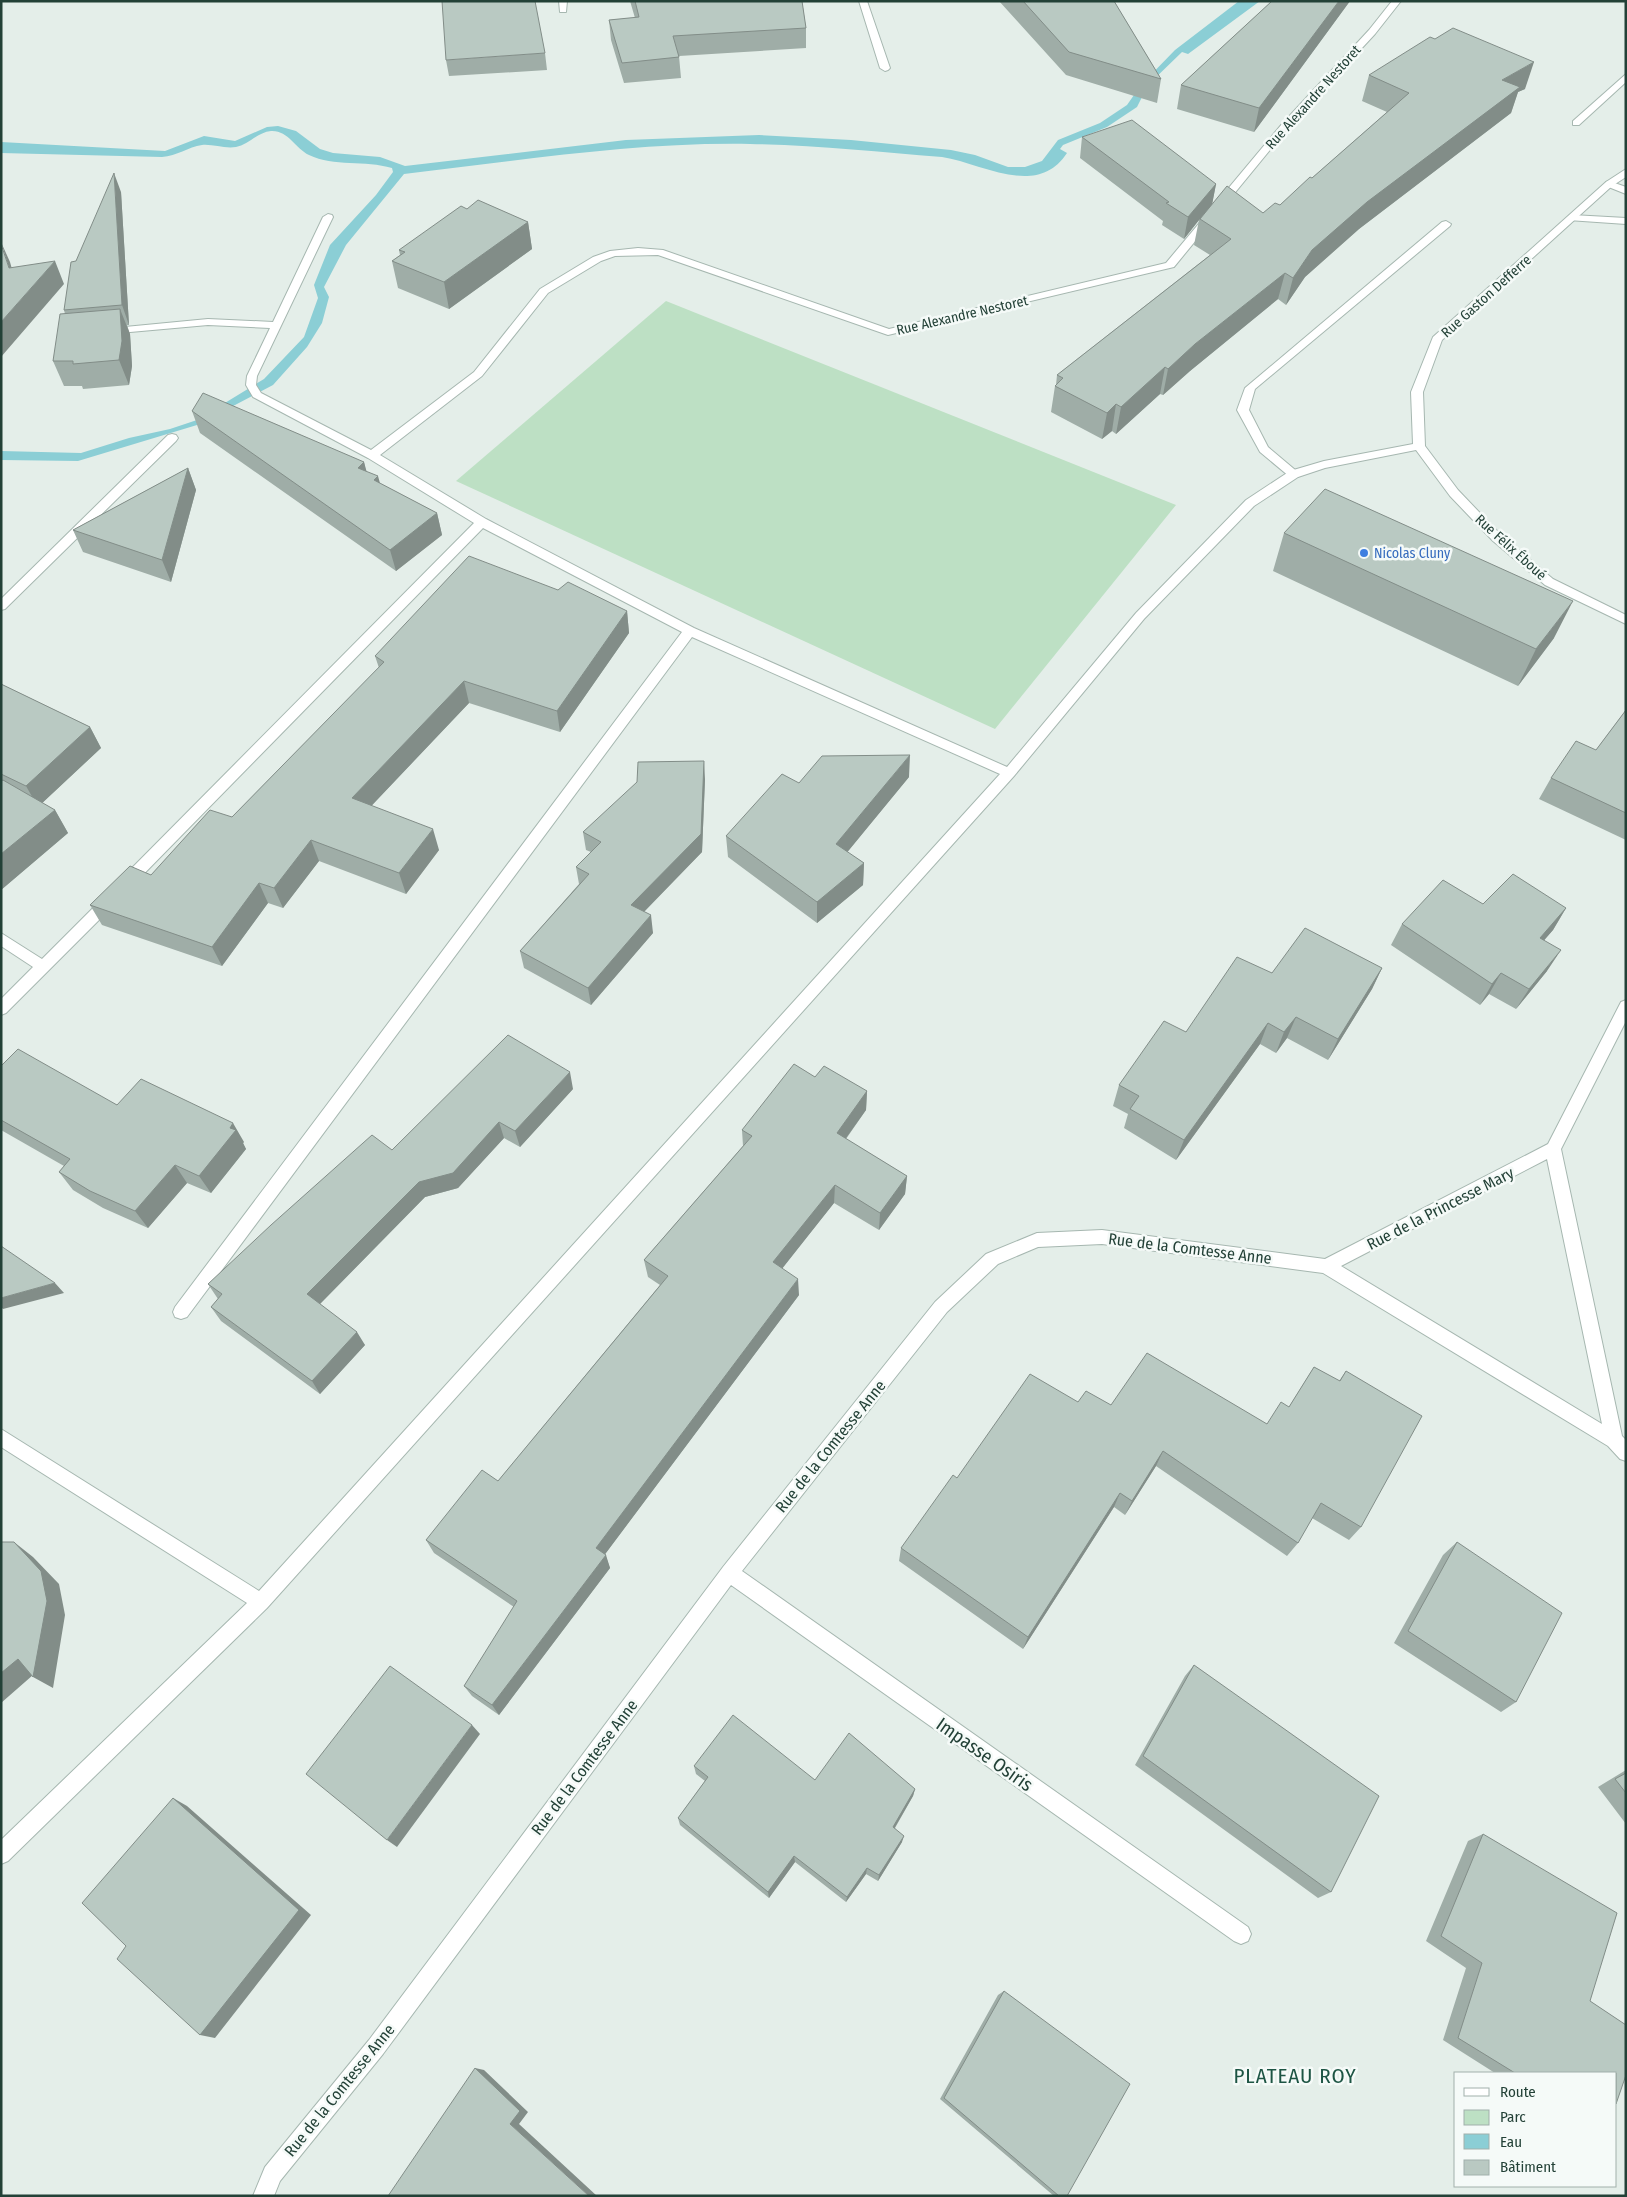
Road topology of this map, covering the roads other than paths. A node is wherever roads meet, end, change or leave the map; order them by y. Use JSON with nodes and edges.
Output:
{"nodes":[{"id":1,"x":863,"y":1,"type":"edge"},
{"id":2,"x":1397,"y":1,"type":"edge"},
{"id":3,"x":886,"y":68,"type":"dead end"},
{"id":4,"x":1626,"y":77,"type":"edge"},
{"id":5,"x":1576,"y":123,"type":"dead end"},
{"id":6,"x":1626,"y":172,"type":"edge"},
{"id":7,"x":1609,"y":184,"type":"junction"},
{"id":8,"x":1626,"y":191,"type":"edge"},
{"id":9,"x":328,"y":217,"type":"dead end"},
{"id":10,"x":1572,"y":218,"type":"junction"},
{"id":11,"x":1626,"y":221,"type":"edge"},
{"id":12,"x":1446,"y":224,"type":"dead end"},
{"id":13,"x":276,"y":325,"type":"junction"},
{"id":14,"x":93,"y":332,"type":"edge"},
{"id":15,"x":172,"y":438,"type":"dead end"},
{"id":16,"x":1419,"y":446,"type":"junction"},
{"id":17,"x":372,"y":454,"type":"junction"},
{"id":18,"x":1294,"y":474,"type":"junction"},
{"id":19,"x":482,"y":522,"type":"junction"},
{"id":20,"x":1,"y":606,"type":"edge"},
{"id":21,"x":1626,"y":620,"type":"edge"},
{"id":22,"x":690,"y":632,"type":"junction"},
{"id":23,"x":1009,"y":772,"type":"junction"},
{"id":24,"x":1,"y":939,"type":"edge"},
{"id":25,"x":44,"y":967,"type":"junction"},
{"id":26,"x":1626,"y":1006,"type":"edge"},
{"id":27,"x":1,"y":1009,"type":"edge"},
{"id":28,"x":1553,"y":1149,"type":"junction"},
{"id":29,"x":1326,"y":1266,"type":"junction"},
{"id":30,"x":181,"y":1312,"type":"dead end"},
{"id":31,"x":1,"y":1437,"type":"edge"},
{"id":32,"x":1614,"y":1440,"type":"junction"},
{"id":33,"x":1626,"y":1453,"type":"edge"},
{"id":34,"x":729,"y":1573,"type":"junction"},
{"id":35,"x":261,"y":1602,"type":"junction"},
{"id":36,"x":1,"y":1854,"type":"edge"},
{"id":37,"x":1241,"y":1934,"type":"dead end"},
{"id":38,"x":263,"y":2196,"type":"edge"}],
"edges":[{"from":1,"to":3,"type":"street"},
{"from":2,"to":17,"type":"street","name":"Rue Alexandre Nestoret"},
{"from":4,"to":5,"type":"street"},
{"from":6,"to":7,"type":"street","name":"Rue Gaston Defferre"},
{"from":7,"to":8,"type":"street"},
{"from":7,"to":10,"type":"street","name":"Rue Gaston Defferre"},
{"from":9,"to":13,"type":"street"},
{"from":10,"to":11,"type":"street"},
{"from":10,"to":16,"type":"street","name":"Rue Gaston Defferre"},
{"from":12,"to":18,"type":"street"},
{"from":13,"to":14,"type":"street"},
{"from":13,"to":17,"type":"street"},
{"from":15,"to":20,"type":"street"},
{"from":16,"to":18,"type":"street"},
{"from":16,"to":21,"type":"street","name":"Rue Félix Éboué"},
{"from":17,"to":19,"type":"street"},
{"from":18,"to":23,"type":"street"},
{"from":19,"to":22,"type":"street"},
{"from":19,"to":25,"type":"street"},
{"from":22,"to":23,"type":"street"},
{"from":22,"to":30,"type":"street"},
{"from":23,"to":35,"type":"street"},
{"from":24,"to":25,"type":"street"},
{"from":25,"to":27,"type":"street"},
{"from":26,"to":28,"type":"street"},
{"from":28,"to":29,"type":"street","name":"Rue de la Princesse Mary"},
{"from":28,"to":32,"type":"street"},
{"from":29,"to":32,"type":"street","name":"Rue de la Comtesse Anne"},
{"from":29,"to":34,"type":"street","name":"Rue de la Comtesse Anne"},
{"from":31,"to":35,"type":"street"},
{"from":32,"to":33,"type":"street","name":"Rue de la Comtesse Anne"},
{"from":34,"to":37,"type":"street","name":"Impasse Osiris"},
{"from":34,"to":38,"type":"street","name":"Rue de la Comtesse Anne"},
{"from":35,"to":36,"type":"street"}]}
